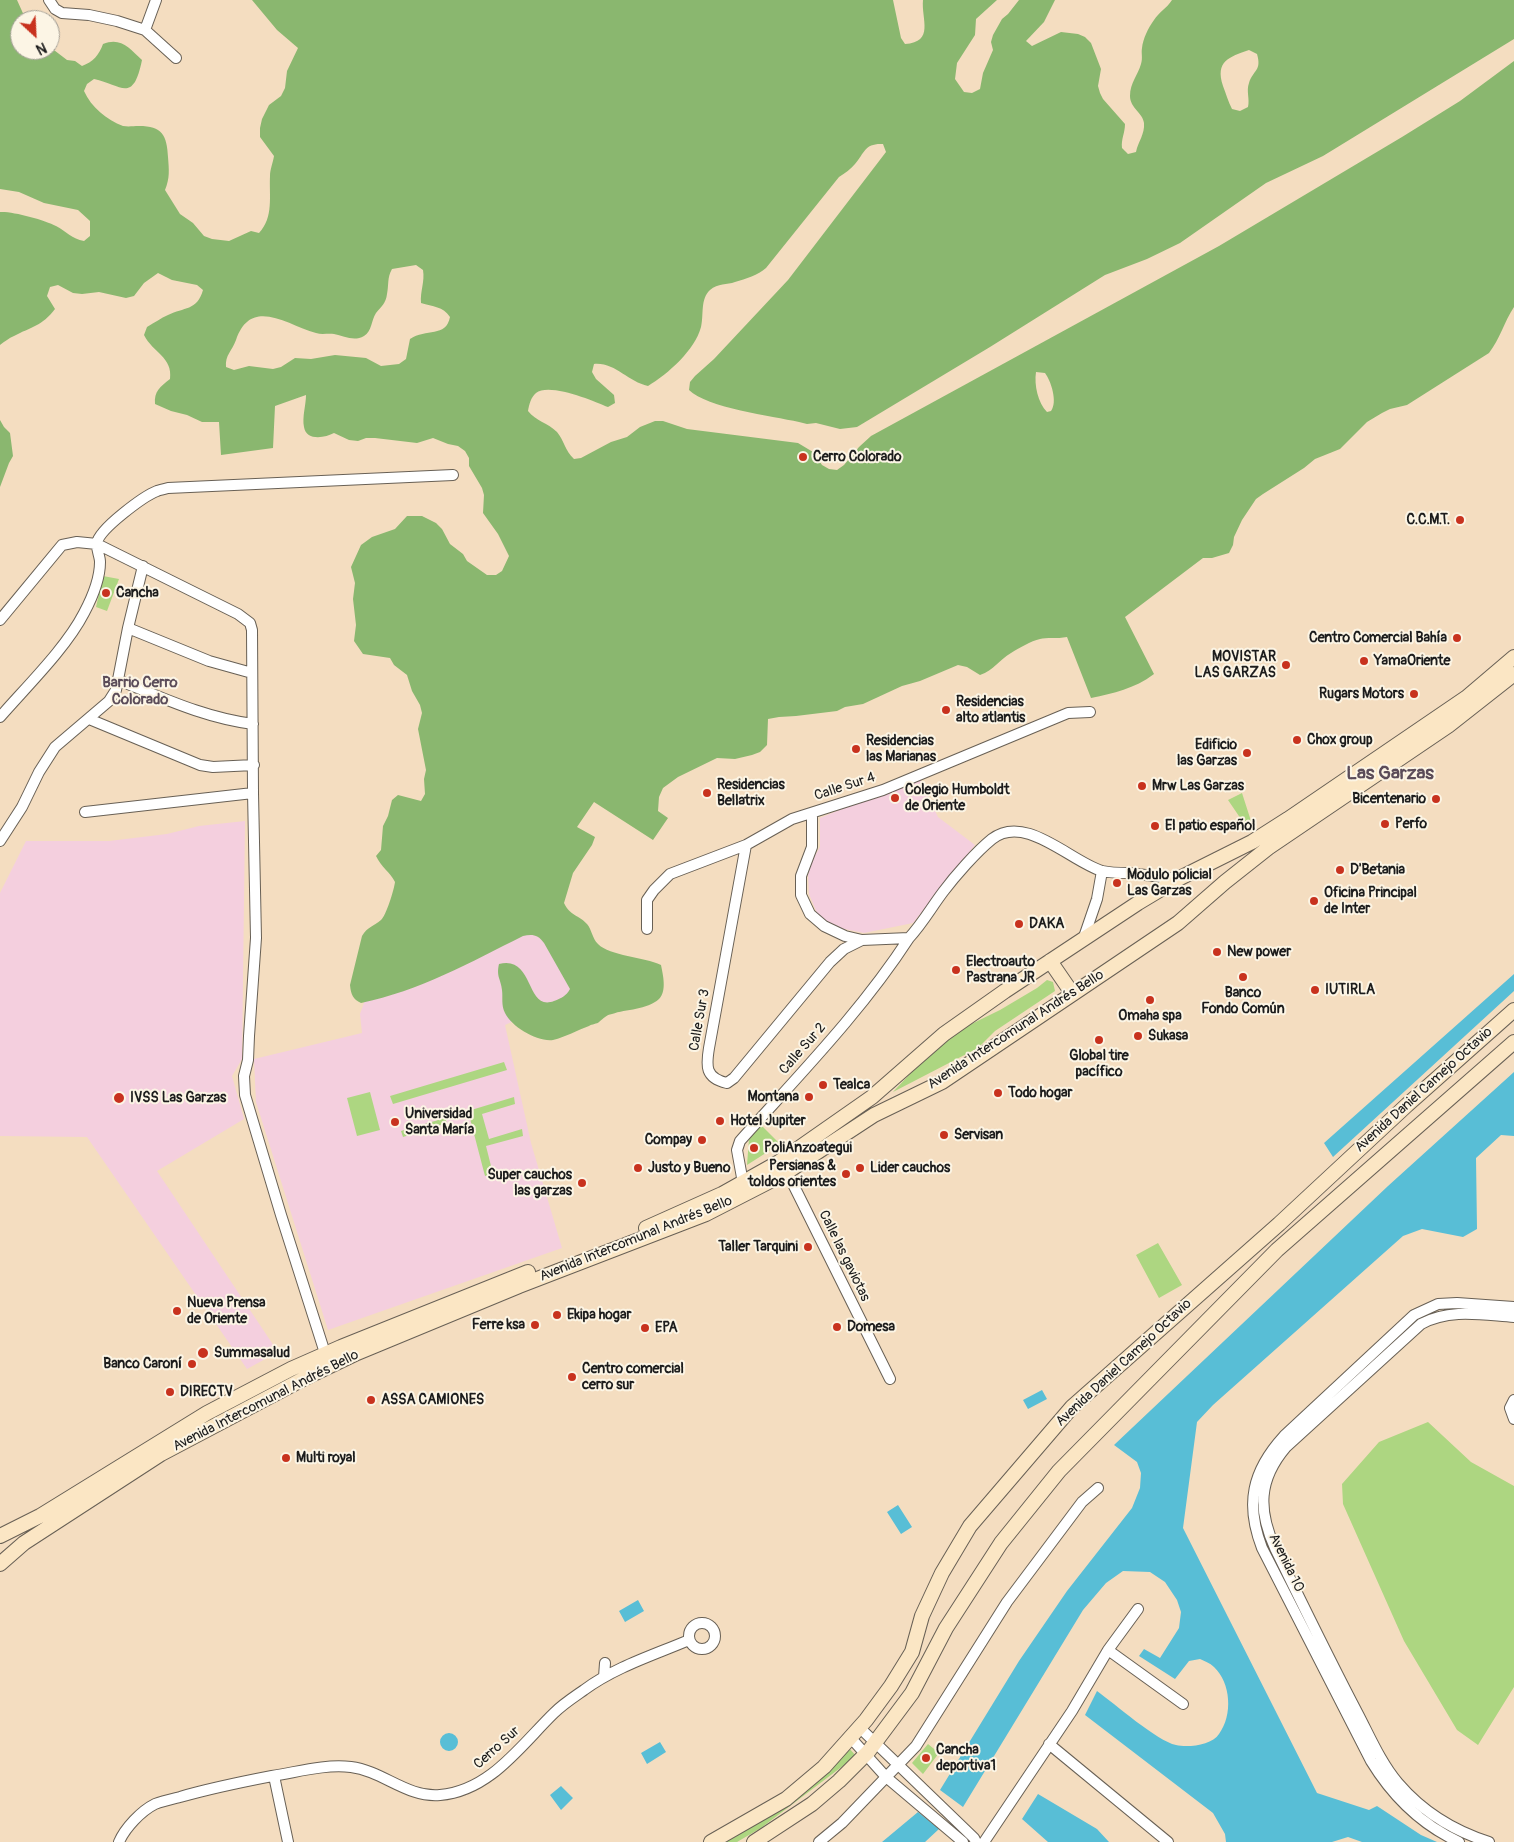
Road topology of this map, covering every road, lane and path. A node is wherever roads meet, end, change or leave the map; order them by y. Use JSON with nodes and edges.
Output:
{"nodes":[{"id":1,"x":49,"y":0,"type":"edge"},
{"id":2,"x":156,"y":0,"type":"edge"},
{"id":3,"x":145,"y":30,"type":"junction"},
{"id":4,"x":176,"y":58,"type":"dead end"},
{"id":5,"x":453,"y":475,"type":"dead end"},
{"id":6,"x":97,"y":544,"type":"junction"},
{"id":7,"x":142,"y":566,"type":"junction"},
{"id":8,"x":0,"y":620,"type":"edge"},
{"id":9,"x":128,"y":628,"type":"junction"},
{"id":10,"x":1514,"y":658,"type":"edge"},
{"id":11,"x":252,"y":672,"type":"junction"},
{"id":12,"x":1514,"y":674,"type":"edge"},
{"id":13,"x":118,"y":680,"type":"junction"},
{"id":14,"x":1090,"y":712,"type":"dead end"},
{"id":15,"x":0,"y":717,"type":"edge"},
{"id":16,"x":89,"y":719,"type":"junction"},
{"id":17,"x":253,"y":724,"type":"junction"},
{"id":18,"x":254,"y":766,"type":"junction"},
{"id":19,"x":253,"y":793,"type":"junction"},
{"id":20,"x":85,"y":812,"type":"dead end"},
{"id":21,"x":812,"y":813,"type":"junction"},
{"id":22,"x":0,"y":841,"type":"edge"},
{"id":23,"x":746,"y":845,"type":"junction"},
{"id":24,"x":1102,"y":870,"type":"junction"},
{"id":25,"x":1178,"y":880,"type":"junction"},
{"id":26,"x":647,"y":929,"type":"dead end"},
{"id":27,"x":1084,"y":937,"type":"junction"},
{"id":28,"x":909,"y":938,"type":"junction"},
{"id":29,"x":862,"y":940,"type":"junction"},
{"id":30,"x":1050,"y":961,"type":"junction"},
{"id":31,"x":1072,"y":993,"type":"junction"},
{"id":32,"x":1514,"y":1010,"type":"edge"},
{"id":33,"x":1514,"y":1042,"type":"edge"},
{"id":34,"x":786,"y":1172,"type":"junction"},
{"id":35,"x":744,"y":1183,"type":"junction"},
{"id":36,"x":1514,"y":1307,"type":"edge"},
{"id":37,"x":1514,"y":1317,"type":"edge"},
{"id":38,"x":325,"y":1354,"type":"junction"},
{"id":39,"x":890,"y":1379,"type":"dead end"},
{"id":40,"x":1514,"y":1400,"type":"edge"},
{"id":41,"x":1314,"y":1414,"type":"junction"},
{"id":42,"x":1514,"y":1419,"type":"edge"},
{"id":43,"x":1098,"y":1488,"type":"dead end"},
{"id":44,"x":0,"y":1536,"type":"edge"},
{"id":45,"x":0,"y":1564,"type":"edge"},
{"id":46,"x":1285,"y":1568,"type":"junction"},
{"id":47,"x":1274,"y":1574,"type":"junction"},
{"id":48,"x":1138,"y":1609,"type":"dead end"},
{"id":49,"x":689,"y":1640,"type":"dead end"},
{"id":50,"x":1108,"y":1650,"type":"junction"},
{"id":51,"x":605,"y":1663,"type":"dead end"},
{"id":52,"x":604,"y":1676,"type":"junction"},
{"id":53,"x":1345,"y":1700,"type":"junction"},
{"id":54,"x":1183,"y":1704,"type":"dead end"},
{"id":55,"x":854,"y":1732,"type":"junction"},
{"id":56,"x":875,"y":1742,"type":"junction"},
{"id":57,"x":1049,"y":1744,"type":"junction"},
{"id":58,"x":865,"y":1755,"type":"junction"},
{"id":59,"x":898,"y":1765,"type":"junction"},
{"id":60,"x":274,"y":1776,"type":"junction"},
{"id":61,"x":886,"y":1777,"type":"junction"},
{"id":62,"x":1431,"y":1820,"type":"junction"},
{"id":63,"x":119,"y":1842,"type":"edge"},
{"id":64,"x":288,"y":1842,"type":"edge"},
{"id":65,"x":711,"y":1842,"type":"edge"},
{"id":66,"x":754,"y":1842,"type":"edge"},
{"id":67,"x":819,"y":1842,"type":"edge"},
{"id":68,"x":963,"y":1842,"type":"edge"},
{"id":69,"x":976,"y":1842,"type":"edge"},
{"id":70,"x":984,"y":1842,"type":"edge"},
{"id":71,"x":1168,"y":1842,"type":"edge"},
{"id":72,"x":1459,"y":1842,"type":"edge"},
{"id":73,"x":1489,"y":1842,"type":"edge"}],
"edges":[{"from":1,"to":3,"type":"street"},
{"from":2,"to":3,"type":"street"},
{"from":3,"to":4,"type":"street"},
{"from":5,"to":6,"type":"street"},
{"from":6,"to":7,"type":"street"},
{"from":6,"to":8,"type":"street"},
{"from":6,"to":15,"type":"street"},
{"from":7,"to":9,"type":"street"},
{"from":7,"to":11,"type":"street"},
{"from":9,"to":11,"type":"street"},
{"from":9,"to":13,"type":"street"},
{"from":10,"to":25,"type":"main road","name":"Avenida Intercomunal Andrés Bello"},
{"from":11,"to":17,"type":"street"},
{"from":12,"to":31,"type":"main road","name":"Avenida Intercomunal Andrés Bello"},
{"from":13,"to":16,"type":"street"},
{"from":13,"to":17,"type":"street"},
{"from":14,"to":21,"type":"street","name":"Calle Sur 4"},
{"from":16,"to":18,"type":"street"},
{"from":16,"to":22,"type":"street"},
{"from":17,"to":18,"type":"street"},
{"from":18,"to":19,"type":"street"},
{"from":19,"to":20,"type":"street"},
{"from":19,"to":38,"type":"street"},
{"from":21,"to":23,"type":"street","name":"Calle Sur 4"},
{"from":21,"to":29,"type":"street"},
{"from":23,"to":26,"type":"street","name":"Calle Sur 4"},
{"from":23,"to":29,"type":"street","name":"Calle Sur 3"},
{"from":24,"to":25,"type":"street","name":"Calle Sur 2"},
{"from":24,"to":27,"type":"street"},
{"from":24,"to":28,"type":"street","name":"Calle Sur 2"},
{"from":25,"to":27,"type":"main road","name":"Avenida Intercomunal Andrés Bello"},
{"from":27,"to":30,"type":"main road","name":"Avenida Intercomunal Andrés Bello"},
{"from":28,"to":29,"type":"street"},
{"from":28,"to":35,"type":"street","name":"Calle Sur 2"},
{"from":30,"to":31,"type":"main road"},
{"from":30,"to":35,"type":"main road","name":"Avenida Intercomunal Andrés Bello"},
{"from":31,"to":34,"type":"main road","name":"Avenida Intercomunal Andrés Bello"},
{"from":32,"to":55,"type":"main road","name":"Avenida Daniel Camejo Octavio"},
{"from":33,"to":56,"type":"main road","name":"Avenida Daniel Camejo Octavio"},
{"from":34,"to":39,"type":"street","name":"Calle las gaviotas"},
{"from":34,"to":45,"type":"main road","name":"Avenida Intercomunal Andrés Bello"},
{"from":35,"to":38,"type":"main road","name":"Avenida Intercomunal Andrés Bello"},
{"from":36,"to":41,"type":"street","name":"Avenida 10"},
{"from":37,"to":41,"type":"street","name":"Avenida 10"},
{"from":38,"to":44,"type":"main road","name":"Avenida Intercomunal Andrés Bello"},
{"from":40,"to":42,"type":"street"},
{"from":41,"to":46,"type":"street","name":"Avenida 10"},
{"from":41,"to":47,"type":"street","name":"Avenida 10"},
{"from":43,"to":59,"type":"street"},
{"from":46,"to":47,"type":"street"},
{"from":46,"to":53,"type":"street","name":"Avenida 10"},
{"from":47,"to":53,"type":"street","name":"Avenida 10"},
{"from":48,"to":50,"type":"street"},
{"from":49,"to":52,"type":"street","name":"Cerro Sur"},
{"from":50,"to":54,"type":"street"},
{"from":50,"to":57,"type":"street"},
{"from":51,"to":52,"type":"street"},
{"from":52,"to":60,"type":"street","name":"Cerro Sur"},
{"from":53,"to":62,"type":"street","name":"Avenida 10"},
{"from":55,"to":56,"type":"street"},
{"from":55,"to":58,"type":"street"},
{"from":55,"to":65,"type":"main road","name":"Avenida Daniel Camejo Octavio"},
{"from":56,"to":58,"type":"main road","name":"Avenida Daniel Camejo Octavio"},
{"from":56,"to":59,"type":"street"},
{"from":57,"to":70,"type":"street"},
{"from":57,"to":71,"type":"street"},
{"from":58,"to":61,"type":"street"},
{"from":58,"to":66,"type":"main road","name":"Avenida Daniel Camejo Octavio"},
{"from":59,"to":61,"type":"street"},
{"from":59,"to":69,"type":"street"},
{"from":60,"to":63,"type":"street","name":"Cerro Sur"},
{"from":60,"to":64,"type":"street"},
{"from":61,"to":67,"type":"street"},
{"from":61,"to":68,"type":"street"},
{"from":62,"to":72,"type":"street","name":"Avenida 10"},
{"from":62,"to":73,"type":"street","name":"Avenida 10"}]}
